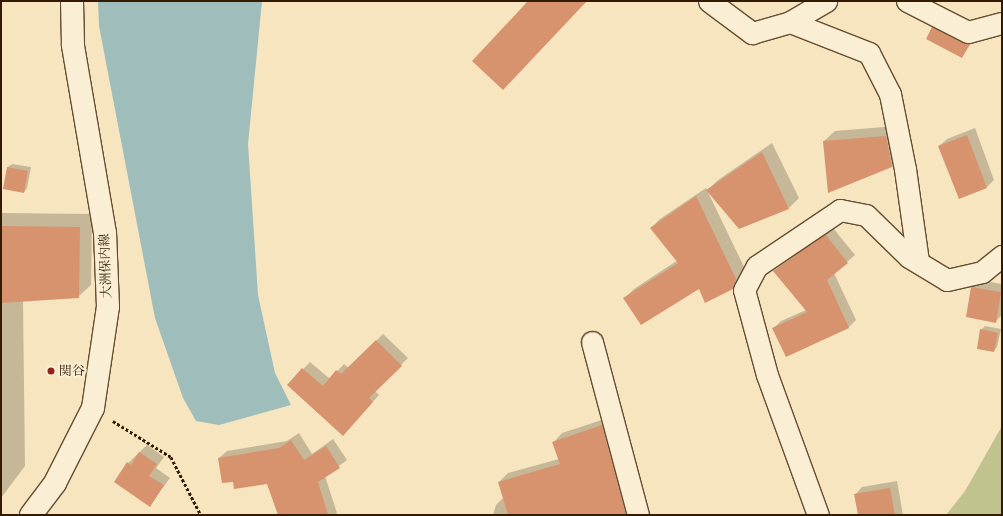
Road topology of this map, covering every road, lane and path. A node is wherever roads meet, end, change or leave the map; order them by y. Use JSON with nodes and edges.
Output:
{"nodes":[{"id":1,"x":72,"y":1,"type":"edge"},
{"id":2,"x":709,"y":1,"type":"edge"},
{"id":3,"x":826,"y":1,"type":"edge"},
{"id":4,"x":907,"y":1,"type":"edge"},
{"id":5,"x":790,"y":22,"type":"junction"},
{"id":6,"x":1002,"y":23,"type":"edge"},
{"id":7,"x":1002,"y":256,"type":"edge"},
{"id":8,"x":918,"y":262,"type":"junction"},
{"id":9,"x":592,"y":342,"type":"dead end"},
{"id":10,"x":93,"y":408,"type":"junction"},
{"id":11,"x":31,"y":515,"type":"edge"},
{"id":12,"x":201,"y":515,"type":"edge"},
{"id":13,"x":638,"y":515,"type":"edge"},
{"id":14,"x":818,"y":515,"type":"edge"}],
"edges":[{"from":1,"to":10,"type":"main road","name":"大洲保内線"},
{"from":2,"to":5,"type":"street"},
{"from":3,"to":5,"type":"street"},
{"from":4,"to":6,"type":"street"},
{"from":5,"to":8,"type":"street"},
{"from":7,"to":8,"type":"street"},
{"from":8,"to":14,"type":"street"},
{"from":9,"to":13,"type":"street"},
{"from":10,"to":11,"type":"main road","name":"大洲保内線"},
{"from":10,"to":12,"type":"path"}]}
